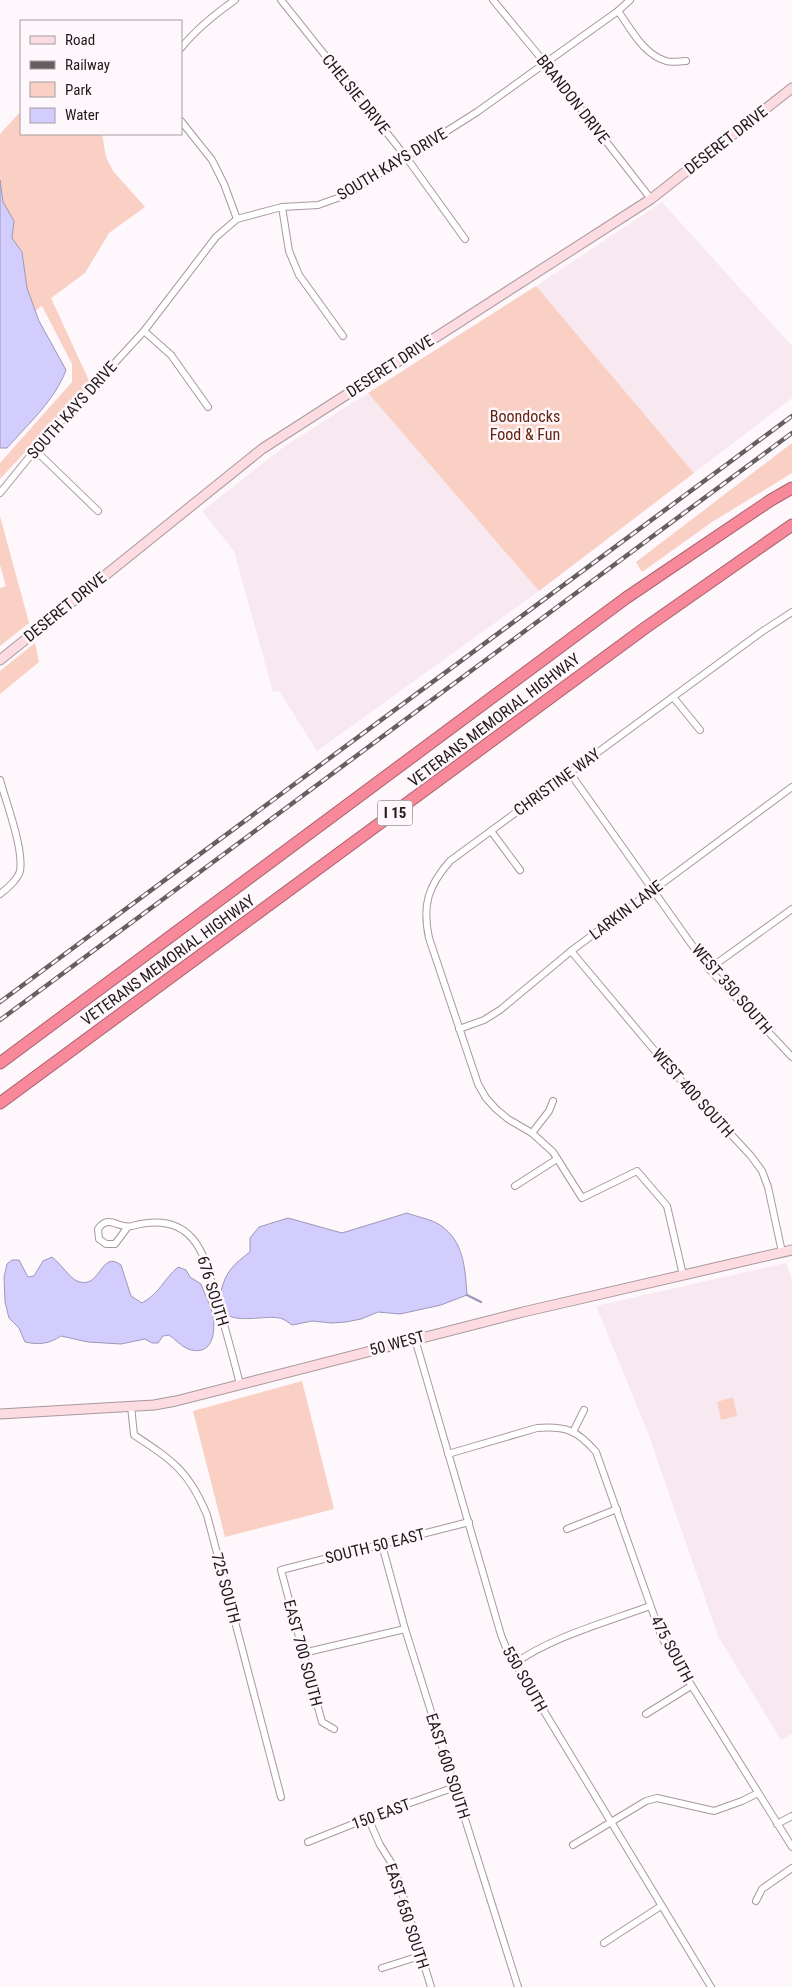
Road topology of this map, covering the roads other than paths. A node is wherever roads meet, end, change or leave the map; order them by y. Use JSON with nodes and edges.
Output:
{"nodes":[{"id":1,"x":235,"y":0,"type":"edge"},
{"id":2,"x":281,"y":0,"type":"edge"},
{"id":3,"x":493,"y":0,"type":"edge"},
{"id":4,"x":630,"y":0,"type":"edge"},
{"id":5,"x":618,"y":11,"type":"junction"},
{"id":6,"x":182,"y":47,"type":"edge"},
{"id":7,"x":686,"y":61,"type":"dead end"},
{"id":8,"x":545,"y":63,"type":"junction"},
{"id":9,"x":792,"y":88,"type":"edge"},
{"id":10,"x":182,"y":122,"type":"edge"},
{"id":11,"x":406,"y":157,"type":"junction"},
{"id":12,"x":651,"y":199,"type":"junction"},
{"id":13,"x":282,"y":207,"type":"junction"},
{"id":14,"x":237,"y":219,"type":"junction"},
{"id":15,"x":465,"y":239,"type":"dead end"},
{"id":16,"x":144,"y":331,"type":"junction"},
{"id":17,"x":343,"y":336,"type":"dead end"},
{"id":18,"x":208,"y":407,"type":"dead end"},
{"id":19,"x":35,"y":450,"type":"junction"},
{"id":20,"x":792,"y":488,"type":"edge"},
{"id":21,"x":0,"y":493,"type":"edge"},
{"id":22,"x":98,"y":512,"type":"dead end"},
{"id":23,"x":792,"y":526,"type":"edge"},
{"id":24,"x":792,"y":612,"type":"edge"},
{"id":25,"x":0,"y":660,"type":"edge"},
{"id":26,"x":673,"y":697,"type":"junction"},
{"id":27,"x":700,"y":730,"type":"dead end"},
{"id":28,"x":570,"y":773,"type":"junction"},
{"id":29,"x":0,"y":780,"type":"edge"},
{"id":30,"x":792,"y":787,"type":"edge"},
{"id":31,"x":491,"y":831,"type":"junction"},
{"id":32,"x":520,"y":870,"type":"dead end"},
{"id":33,"x":652,"y":889,"type":"junction"},
{"id":34,"x":0,"y":894,"type":"edge"},
{"id":35,"x":792,"y":908,"type":"edge"},
{"id":36,"x":572,"y":951,"type":"junction"},
{"id":37,"x":710,"y":969,"type":"junction"},
{"id":38,"x":459,"y":1029,"type":"junction"},
{"id":39,"x":791,"y":1044,"type":"edge"},
{"id":40,"x":785,"y":1050,"type":"junction"},
{"id":41,"x":792,"y":1057,"type":"edge"},
{"id":42,"x":0,"y":1063,"type":"edge"},
{"id":43,"x":553,"y":1101,"type":"dead end"},
{"id":44,"x":0,"y":1103,"type":"edge"},
{"id":45,"x":532,"y":1133,"type":"junction"},
{"id":46,"x":557,"y":1159,"type":"junction"},
{"id":47,"x":515,"y":1186,"type":"dead end"},
{"id":48,"x":127,"y":1228,"type":"junction"},
{"id":49,"x":792,"y":1250,"type":"edge"},
{"id":50,"x":782,"y":1252,"type":"junction"},
{"id":51,"x":683,"y":1275,"type":"junction"},
{"id":52,"x":415,"y":1339,"type":"junction"},
{"id":53,"x":240,"y":1384,"type":"junction"},
{"id":54,"x":131,"y":1406,"type":"junction"},
{"id":55,"x":584,"y":1410,"type":"dead end"},
{"id":56,"x":0,"y":1414,"type":"edge"},
{"id":57,"x":574,"y":1432,"type":"junction"},
{"id":58,"x":448,"y":1454,"type":"junction"},
{"id":59,"x":618,"y":1510,"type":"junction"},
{"id":60,"x":469,"y":1522,"type":"junction"},
{"id":61,"x":567,"y":1529,"type":"dead end"},
{"id":62,"x":382,"y":1545,"type":"junction"},
{"id":63,"x":281,"y":1570,"type":"joint"},
{"id":64,"x":650,"y":1606,"type":"junction"},
{"id":65,"x":404,"y":1629,"type":"junction"},
{"id":66,"x":303,"y":1652,"type":"junction"},
{"id":67,"x":514,"y":1664,"type":"junction"},
{"id":68,"x":691,"y":1686,"type":"junction"},
{"id":69,"x":646,"y":1714,"type":"dead end"},
{"id":70,"x":334,"y":1729,"type":"dead end"},
{"id":71,"x":455,"y":1787,"type":"junction"},
{"id":72,"x":758,"y":1793,"type":"junction"},
{"id":73,"x":282,"y":1797,"type":"dead end"},
{"id":74,"x":792,"y":1816,"type":"edge"},
{"id":75,"x":368,"y":1818,"type":"junction"},
{"id":76,"x":610,"y":1822,"type":"junction"},
{"id":77,"x":777,"y":1824,"type":"junction"},
{"id":78,"x":308,"y":1842,"type":"dead end"},
{"id":79,"x":573,"y":1845,"type":"dead end"},
{"id":80,"x":792,"y":1847,"type":"edge"},
{"id":81,"x":792,"y":1868,"type":"edge"},
{"id":82,"x":756,"y":1901,"type":"dead end"},
{"id":83,"x":661,"y":1906,"type":"junction"},
{"id":84,"x":604,"y":1943,"type":"dead end"},
{"id":85,"x":420,"y":1956,"type":"junction"},
{"id":86,"x":382,"y":1968,"type":"dead end"},
{"id":87,"x":709,"y":1986,"type":"edge"},
{"id":88,"x":430,"y":1987,"type":"edge"},
{"id":89,"x":518,"y":1987,"type":"edge"}],
"edges":[{"from":1,"to":6,"type":"street"},
{"from":2,"to":11,"type":"street","name":"CHELSIE DRIVE"},
{"from":3,"to":8,"type":"street","name":"BRANDON DRIVE"},
{"from":4,"to":5,"type":"street","name":"SOUTH KAYS DRIVE"},
{"from":5,"to":7,"type":"street"},
{"from":5,"to":8,"type":"street","name":"SOUTH KAYS DRIVE"},
{"from":8,"to":11,"type":"street","name":"SOUTH KAYS DRIVE"},
{"from":8,"to":12,"type":"street","name":"BRANDON DRIVE"},
{"from":9,"to":12,"type":"street","name":"DESERET DRIVE"},
{"from":10,"to":14,"type":"street"},
{"from":11,"to":13,"type":"street","name":"SOUTH KAYS DRIVE"},
{"from":11,"to":15,"type":"street","name":"CHELSIE DRIVE"},
{"from":12,"to":25,"type":"street","name":"DESERET DRIVE"},
{"from":13,"to":14,"type":"street","name":"SOUTH KAYS DRIVE"},
{"from":13,"to":17,"type":"street"},
{"from":14,"to":16,"type":"street","name":"SOUTH KAYS DRIVE"},
{"from":16,"to":18,"type":"street"},
{"from":16,"to":19,"type":"street","name":"SOUTH KAYS DRIVE"},
{"from":19,"to":21,"type":"street","name":"SOUTH KAYS DRIVE"},
{"from":19,"to":22,"type":"street"},
{"from":20,"to":42,"type":"highway","name":"VETERANS MEMORIAL HIGHWAY","number":"I 15"},
{"from":23,"to":44,"type":"highway","name":"VETERANS MEMORIAL HIGHWAY","number":"I 15"},
{"from":24,"to":26,"type":"street","name":"CHRISTINE WAY"},
{"from":26,"to":27,"type":"street"},
{"from":26,"to":28,"type":"street","name":"CHRISTINE WAY"},
{"from":28,"to":31,"type":"street","name":"CHRISTINE WAY"},
{"from":28,"to":33,"type":"street","name":"WEST 350 SOUTH"},
{"from":29,"to":34,"type":"street"},
{"from":30,"to":33,"type":"street","name":"LARKIN LANE"},
{"from":31,"to":32,"type":"street"},
{"from":31,"to":38,"type":"street","name":"CHRISTINE WAY"},
{"from":33,"to":36,"type":"street","name":"LARKIN LANE"},
{"from":33,"to":37,"type":"street","name":"WEST 350 SOUTH"},
{"from":35,"to":37,"type":"street"},
{"from":36,"to":38,"type":"street","name":"LARKIN LANE"},
{"from":36,"to":50,"type":"street","name":"WEST 400 SOUTH"},
{"from":37,"to":40,"type":"street","name":"WEST 350 SOUTH"},
{"from":38,"to":45,"type":"street","name":"CHRISTINE WAY"},
{"from":39,"to":40,"type":"street"},
{"from":40,"to":41,"type":"street","name":"WEST 350 SOUTH"},
{"from":43,"to":45,"type":"street"},
{"from":45,"to":46,"type":"street","name":"CHRISTINE WAY"},
{"from":46,"to":47,"type":"street"},
{"from":46,"to":51,"type":"street","name":"CHRISTINE WAY"},
{"from":48,"to":48,"type":"street","name":"676 SOUTH"},
{"from":48,"to":53,"type":"street","name":"676 SOUTH"},
{"from":49,"to":50,"type":"street","name":"50 WEST"},
{"from":50,"to":51,"type":"street","name":"50 WEST"},
{"from":51,"to":52,"type":"street","name":"50 WEST"},
{"from":52,"to":53,"type":"street","name":"50 WEST"},
{"from":52,"to":58,"type":"street","name":"550 SOUTH"},
{"from":53,"to":54,"type":"street","name":"50 WEST"},
{"from":54,"to":56,"type":"street","name":"50 WEST"},
{"from":54,"to":73,"type":"street","name":"725 SOUTH"},
{"from":55,"to":57,"type":"street"},
{"from":57,"to":58,"type":"street"},
{"from":57,"to":59,"type":"street","name":"475 SOUTH"},
{"from":58,"to":60,"type":"street","name":"550 SOUTH"},
{"from":59,"to":61,"type":"street"},
{"from":59,"to":64,"type":"street","name":"475 SOUTH"},
{"from":60,"to":62,"type":"street","name":"SOUTH 50 EAST"},
{"from":60,"to":67,"type":"street","name":"550 SOUTH"},
{"from":62,"to":63,"type":"street","name":"SOUTH 50 EAST"},
{"from":62,"to":65,"type":"street","name":"EAST 600 SOUTH"},
{"from":63,"to":66,"type":"street","name":"EAST 700 SOUTH"},
{"from":64,"to":67,"type":"street"},
{"from":64,"to":68,"type":"street","name":"475 SOUTH"},
{"from":65,"to":66,"type":"street"},
{"from":65,"to":71,"type":"street","name":"EAST 600 SOUTH"},
{"from":66,"to":70,"type":"street","name":"EAST 700 SOUTH"},
{"from":67,"to":76,"type":"street","name":"550 SOUTH"},
{"from":68,"to":69,"type":"street"},
{"from":68,"to":72,"type":"street","name":"475 SOUTH"},
{"from":71,"to":75,"type":"street","name":"150 EAST"},
{"from":71,"to":89,"type":"street","name":"EAST 600 SOUTH"},
{"from":72,"to":76,"type":"street"},
{"from":72,"to":77,"type":"street","name":"475 SOUTH"},
{"from":74,"to":77,"type":"street"},
{"from":75,"to":78,"type":"street","name":"150 EAST"},
{"from":75,"to":85,"type":"street","name":"EAST 650 SOUTH"},
{"from":76,"to":79,"type":"street"},
{"from":76,"to":83,"type":"street","name":"550 SOUTH"},
{"from":77,"to":80,"type":"street","name":"475 SOUTH"},
{"from":81,"to":82,"type":"street"},
{"from":83,"to":84,"type":"street"},
{"from":83,"to":87,"type":"street","name":"550 SOUTH"},
{"from":85,"to":86,"type":"street"},
{"from":85,"to":88,"type":"street","name":"EAST 650 SOUTH"}]}
